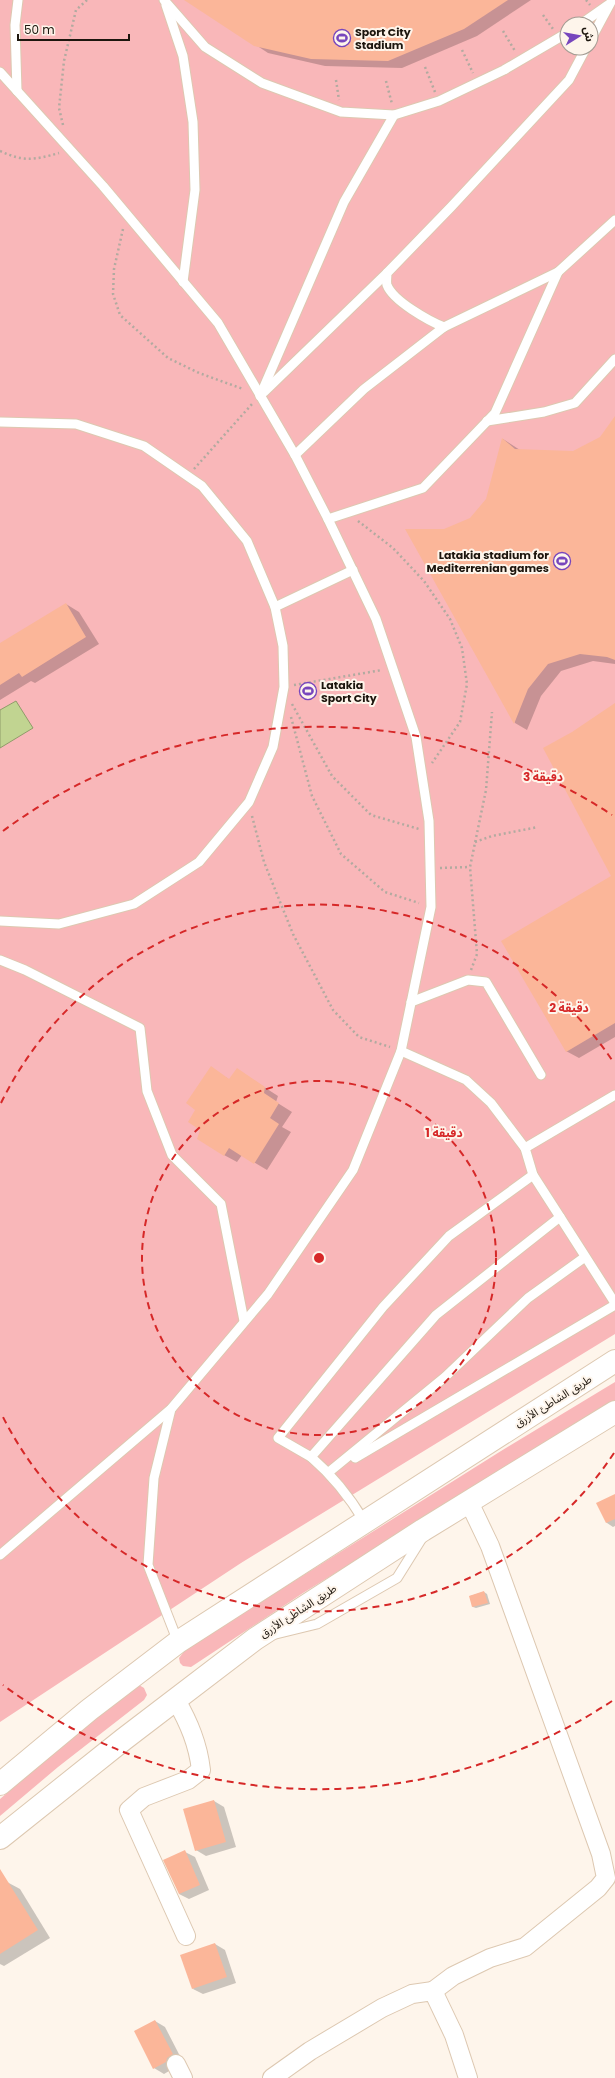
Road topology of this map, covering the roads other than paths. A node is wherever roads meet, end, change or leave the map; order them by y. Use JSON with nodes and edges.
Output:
{"nodes":[{"id":1,"x":18,"y":0,"type":"edge"},
{"id":2,"x":165,"y":1,"type":"edge"},
{"id":3,"x":610,"y":2,"type":"edge"},
{"id":4,"x":592,"y":16,"type":"edge"},
{"id":5,"x":599,"y":23,"type":"edge"},
{"id":6,"x":559,"y":38,"type":"edge"},
{"id":7,"x":582,"y":56,"type":"edge"},
{"id":8,"x":0,"y":72,"type":"edge"},
{"id":9,"x":17,"y":91,"type":"junction"},
{"id":10,"x":394,"y":115,"type":"junction"},
{"id":11,"x":615,"y":220,"type":"edge"},
{"id":12,"x":558,"y":272,"type":"junction"},
{"id":13,"x":386,"y":273,"type":"junction"},
{"id":14,"x":183,"y":282,"type":"junction"},
{"id":15,"x":444,"y":328,"type":"junction"},
{"id":16,"x":615,"y":359,"type":"edge"},
{"id":17,"x":260,"y":396,"type":"junction"},
{"id":18,"x":487,"y":421,"type":"junction"},
{"id":19,"x":0,"y":422,"type":"edge"},
{"id":20,"x":295,"y":455,"type":"junction"},
{"id":21,"x":328,"y":519,"type":"junction"},
{"id":22,"x":353,"y":570,"type":"junction"},
{"id":23,"x":276,"y":607,"type":"junction"},
{"id":24,"x":0,"y":921,"type":"edge"},
{"id":25,"x":0,"y":960,"type":"edge"},
{"id":26,"x":411,"y":1002,"type":"junction"},
{"id":27,"x":401,"y":1051,"type":"junction"},
{"id":28,"x":541,"y":1075,"type":"dead end"},
{"id":29,"x":615,"y":1095,"type":"edge"},
{"id":30,"x":525,"y":1148,"type":"junction"},
{"id":31,"x":533,"y":1174,"type":"junction"},
{"id":32,"x":560,"y":1217,"type":"junction"},
{"id":33,"x":585,"y":1257,"type":"junction"},
{"id":34,"x":615,"y":1304,"type":"edge"},
{"id":35,"x":244,"y":1321,"type":"junction"},
{"id":36,"x":615,"y":1361,"type":"edge"},
{"id":37,"x":171,"y":1409,"type":"junction"},
{"id":38,"x":615,"y":1412,"type":"edge"},
{"id":39,"x":311,"y":1457,"type":"junction"},
{"id":40,"x":329,"y":1472,"type":"junction"},
{"id":41,"x":469,"y":1502,"type":"junction"},
{"id":42,"x":364,"y":1521,"type":"junction"},
{"id":43,"x":0,"y":1555,"type":"edge"},
{"id":44,"x":178,"y":1642,"type":"junction"},
{"id":45,"x":176,"y":1700,"type":"junction"},
{"id":46,"x":0,"y":1784,"type":"edge"},
{"id":47,"x":0,"y":1838,"type":"edge"},
{"id":48,"x":610,"y":1870,"type":"edge"},
{"id":49,"x":186,"y":1936,"type":"dead end"},
{"id":50,"x":433,"y":1991,"type":"junction"},
{"id":51,"x":272,"y":2078,"type":"edge"},
{"id":52,"x":468,"y":2078,"type":"edge"}],
"edges":[{"from":1,"to":9,"type":"lane"},
{"from":2,"to":10,"type":"lane"},
{"from":2,"to":14,"type":"lane"},
{"from":3,"to":4,"type":"lane"},
{"from":3,"to":5,"type":"lane"},
{"from":6,"to":10,"type":"lane"},
{"from":7,"to":13,"type":"lane"},
{"from":8,"to":9,"type":"lane"},
{"from":9,"to":14,"type":"lane"},
{"from":10,"to":17,"type":"lane"},
{"from":11,"to":12,"type":"lane"},
{"from":12,"to":15,"type":"lane"},
{"from":12,"to":18,"type":"lane"},
{"from":13,"to":15,"type":"lane"},
{"from":13,"to":17,"type":"lane"},
{"from":14,"to":17,"type":"lane"},
{"from":15,"to":20,"type":"lane"},
{"from":16,"to":18,"type":"lane"},
{"from":17,"to":20,"type":"lane"},
{"from":18,"to":21,"type":"lane"},
{"from":19,"to":23,"type":"lane"},
{"from":20,"to":21,"type":"lane"},
{"from":21,"to":22,"type":"lane"},
{"from":22,"to":23,"type":"lane"},
{"from":22,"to":26,"type":"lane"},
{"from":23,"to":24,"type":"lane"},
{"from":25,"to":35,"type":"lane"},
{"from":26,"to":27,"type":"lane"},
{"from":26,"to":28,"type":"lane"},
{"from":27,"to":30,"type":"lane"},
{"from":27,"to":35,"type":"lane"},
{"from":29,"to":30,"type":"lane"},
{"from":30,"to":31,"type":"lane"},
{"from":31,"to":32,"type":"lane"},
{"from":31,"to":39,"type":"lane"},
{"from":32,"to":33,"type":"lane"},
{"from":32,"to":39,"type":"lane"},
{"from":33,"to":34,"type":"lane"},
{"from":33,"to":40,"type":"lane"},
{"from":34,"to":40,"type":"lane"},
{"from":35,"to":37,"type":"lane"},
{"from":36,"to":42,"type":"main road","name":"طريق الشاطئ الأزرق"},
{"from":37,"to":43,"type":"lane"},
{"from":37,"to":44,"type":"lane"},
{"from":38,"to":41,"type":"main road","name":"طريق الشاطئ الأزرق"},
{"from":39,"to":40,"type":"lane"},
{"from":40,"to":42,"type":"lane"},
{"from":41,"to":45,"type":"main road","name":"طريق الشاطئ الأزرق"},
{"from":41,"to":48,"type":"street"},
{"from":42,"to":44,"type":"main road","name":"طريق الشاطئ الأزرق"},
{"from":44,"to":46,"type":"main road","name":"طريق الشاطئ الأزرق"},
{"from":45,"to":47,"type":"main road","name":"طريق الشاطئ الأزرق"},
{"from":45,"to":49,"type":"street"},
{"from":48,"to":50,"type":"street"},
{"from":50,"to":51,"type":"street"},
{"from":50,"to":52,"type":"street"}]}
